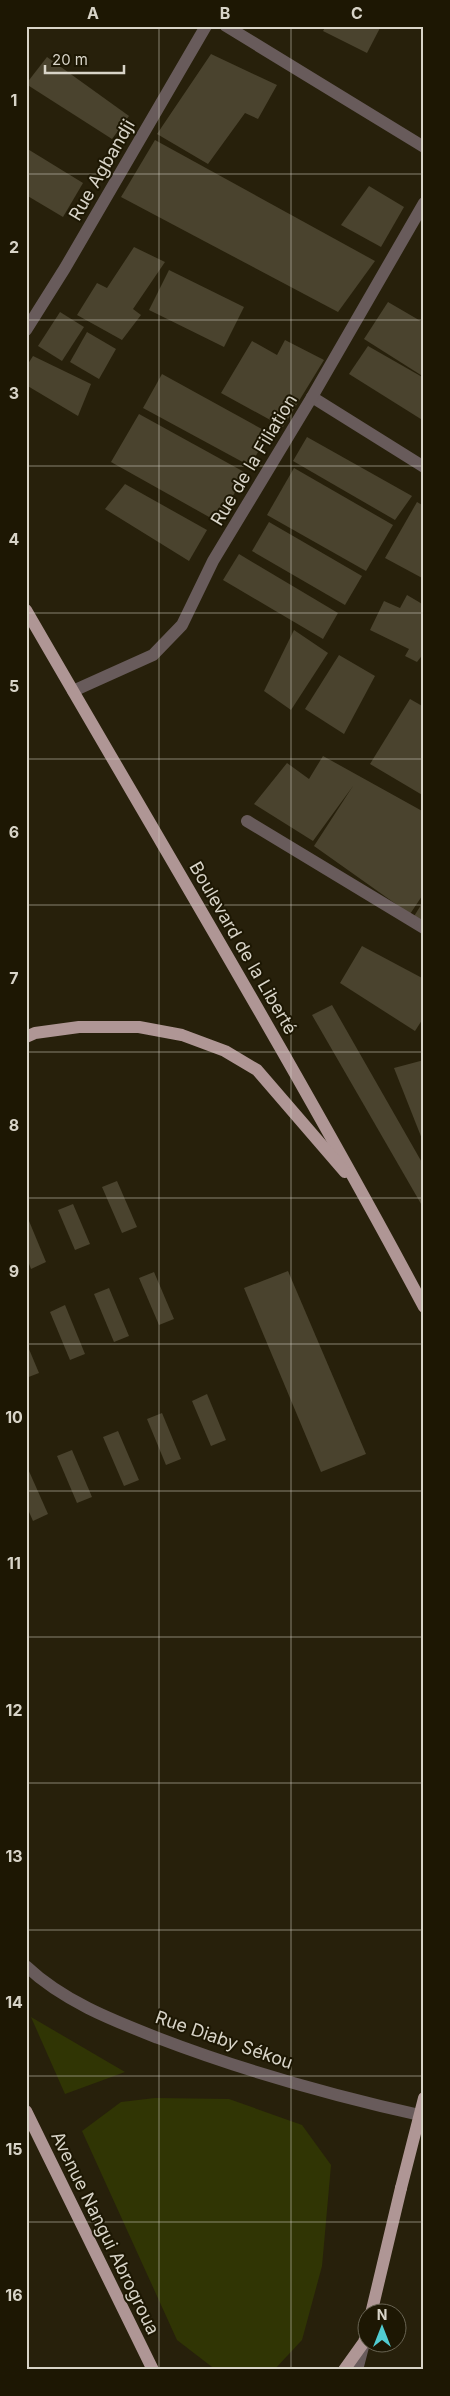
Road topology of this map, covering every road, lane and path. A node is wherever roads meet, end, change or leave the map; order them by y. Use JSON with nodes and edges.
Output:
{"nodes":[{"id":1,"x":206,"y":26,"type":"edge"},
{"id":2,"x":226,"y":26,"type":"edge"},
{"id":3,"x":424,"y":148,"type":"edge"},
{"id":4,"x":424,"y":202,"type":"edge"},
{"id":5,"x":26,"y":330,"type":"edge"},
{"id":6,"x":312,"y":397,"type":"junction"},
{"id":7,"x":424,"y":467,"type":"edge"},
{"id":8,"x":26,"y":610,"type":"edge"},
{"id":9,"x":73,"y":691,"type":"junction"},
{"id":10,"x":247,"y":821,"type":"dead end"},
{"id":11,"x":424,"y":928,"type":"edge"},
{"id":12,"x":26,"y":1037,"type":"edge"},
{"id":13,"x":363,"y":1193,"type":"junction"},
{"id":14,"x":424,"y":1307,"type":"edge"},
{"id":15,"x":26,"y":1966,"type":"edge"},
{"id":16,"x":424,"y":2098,"type":"edge"},
{"id":17,"x":26,"y":2111,"type":"edge"},
{"id":18,"x":424,"y":2116,"type":"edge"},
{"id":19,"x":373,"y":2304,"type":"edge"},
{"id":20,"x":358,"y":2350,"type":"edge"},
{"id":21,"x":361,"y":2354,"type":"edge"},
{"id":22,"x":153,"y":2370,"type":"edge"},
{"id":23,"x":344,"y":2370,"type":"edge"},
{"id":24,"x":357,"y":2370,"type":"edge"}],
"edges":[{"from":1,"to":5,"type":"street","name":"Rue Agbandji"},
{"from":2,"to":3,"type":"street"},
{"from":4,"to":6,"type":"street","name":"Rue de la Filiation"},
{"from":6,"to":7,"type":"street"},
{"from":6,"to":9,"type":"street","name":"Rue de la Filiation"},
{"from":8,"to":9,"type":"main road","name":"Boulevard de la Liberté"},
{"from":9,"to":13,"type":"main road","name":"Boulevard de la Liberté"},
{"from":10,"to":11,"type":"street"},
{"from":12,"to":13,"type":"main road"},
{"from":13,"to":14,"type":"main road","name":"Boulevard de la Liberté"},
{"from":15,"to":18,"type":"street","name":"Rue Diaby Sékou"},
{"from":16,"to":19,"type":"main road","bridge":true},
{"from":17,"to":22,"type":"main road","name":"Avenue Nangui Abrogroua"},
{"from":20,"to":23,"type":"main road"},
{"from":21,"to":24,"type":"street"}]}
